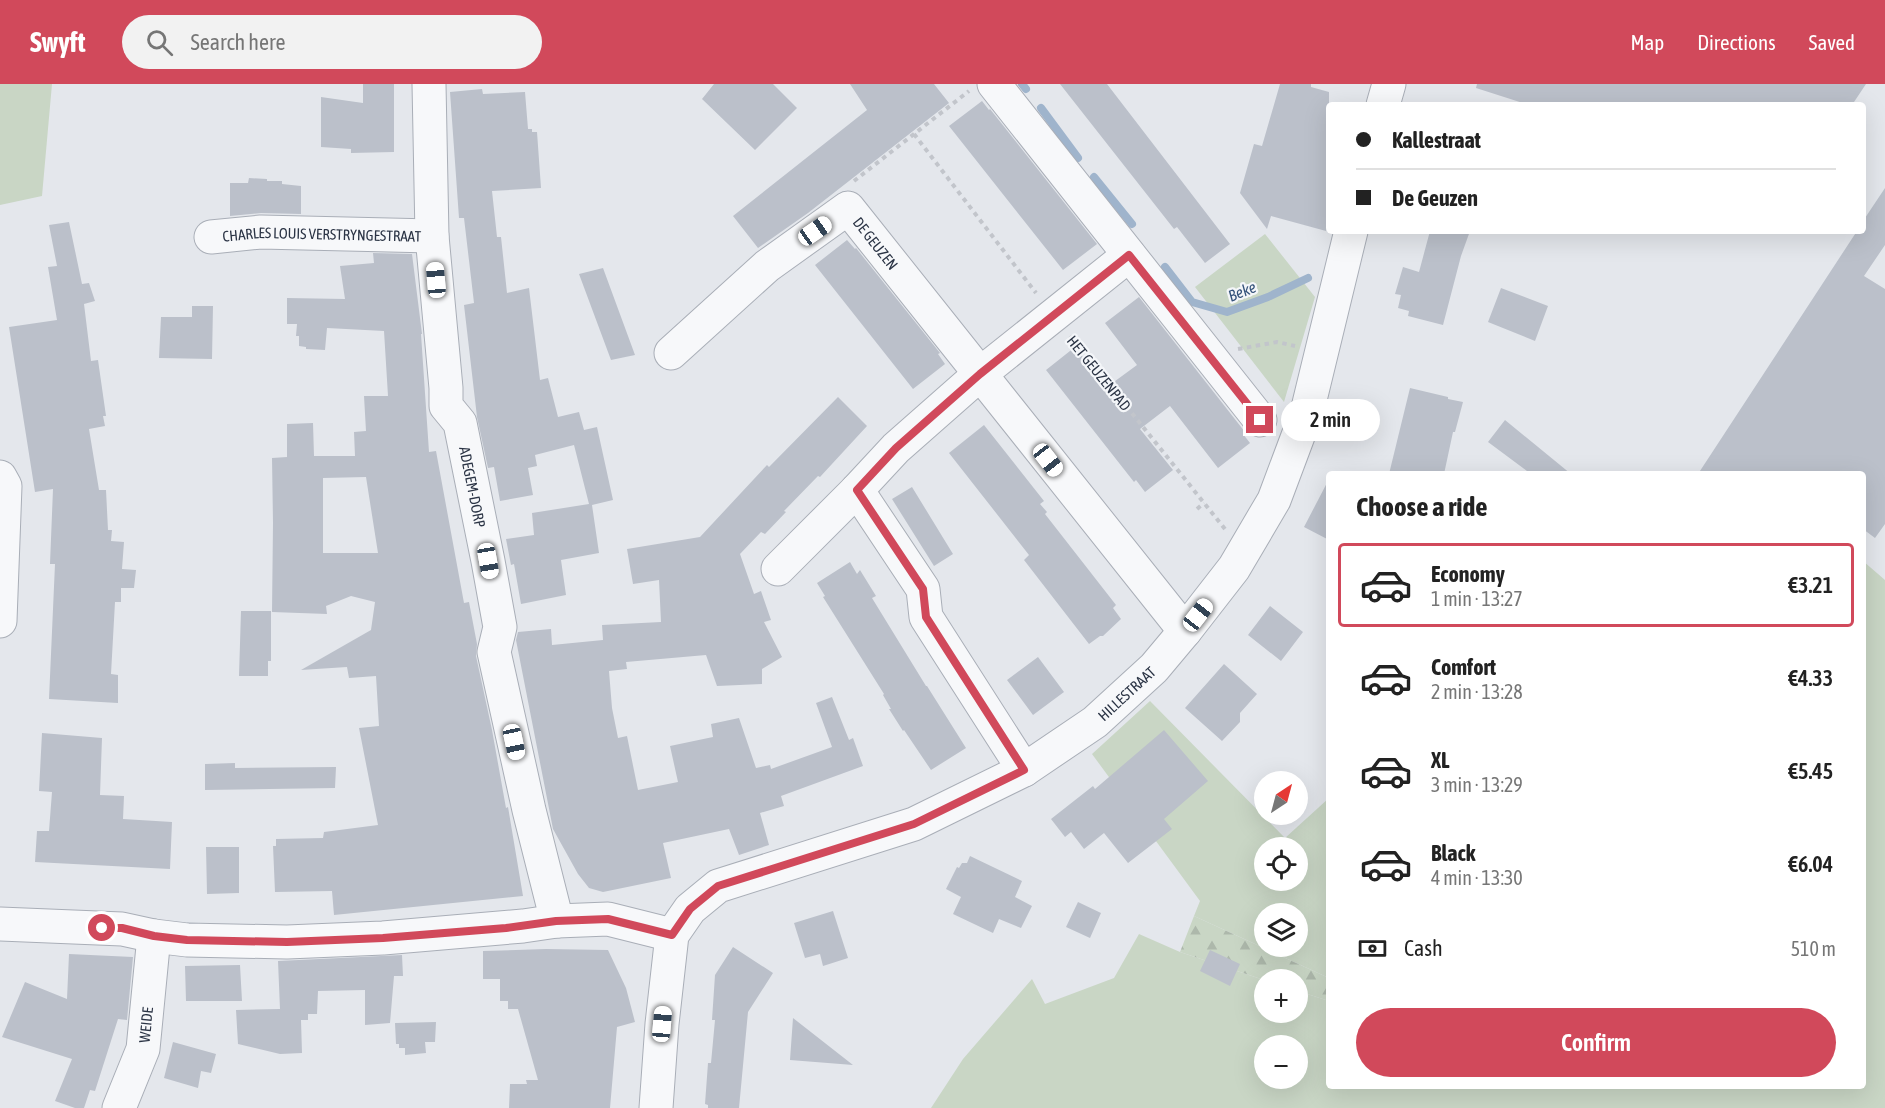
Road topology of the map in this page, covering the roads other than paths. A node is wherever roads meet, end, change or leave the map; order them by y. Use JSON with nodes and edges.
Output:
{"nodes":[{"id":1,"x":429,"y":84,"type":"edge"},
{"id":2,"x":994,"y":84,"type":"edge"},
{"id":3,"x":1389,"y":84,"type":"edge"},
{"id":4,"x":1384,"y":102,"type":"edge"},
{"id":5,"x":1350,"y":234,"type":"edge"},
{"id":6,"x":432,"y":236,"type":"junction"},
{"id":7,"x":211,"y":237,"type":"dead end"},
{"id":8,"x":1129,"y":255,"type":"junction"},
{"id":9,"x":671,"y":353,"type":"dead end"},
{"id":10,"x":980,"y":374,"type":"junction"},
{"id":11,"x":1260,"y":420,"type":"dead end"},
{"id":12,"x":0,"y":477,"type":"edge"},
{"id":13,"x":857,"y":490,"type":"junction"},
{"id":14,"x":778,"y":569,"type":"dead end"},
{"id":15,"x":0,"y":621,"type":"edge"},
{"id":16,"x":1185,"y":631,"type":"junction"},
{"id":17,"x":1024,"y":770,"type":"junction"},
{"id":18,"x":556,"y":921,"type":"junction"},
{"id":19,"x":0,"y":924,"type":"edge"},
{"id":20,"x":672,"y":935,"type":"junction"},
{"id":21,"x":154,"y":936,"type":"junction"},
{"id":22,"x":119,"y":1108,"type":"edge"},
{"id":23,"x":656,"y":1108,"type":"edge"}],
"edges":[{"from":1,"to":6,"type":"street","name":"ADEGEM-DORP"},
{"from":2,"to":8,"type":"street"},
{"from":3,"to":4,"type":"street"},
{"from":5,"to":16,"type":"street","name":"HILLESTRAAT"},
{"from":6,"to":7,"type":"street","name":"CHARLES LOUIS VERSTRYNGESTRAAT"},
{"from":6,"to":18,"type":"street","name":"ADEGEM-DORP"},
{"from":8,"to":10,"type":"street"},
{"from":8,"to":11,"type":"street"},
{"from":9,"to":10,"type":"street","name":"DE GEUZEN"},
{"from":10,"to":13,"type":"street"},
{"from":10,"to":16,"type":"street","name":"DE GEUZEN"},
{"from":12,"to":15,"type":"street"},
{"from":13,"to":14,"type":"street"},
{"from":13,"to":17,"type":"street"},
{"from":16,"to":17,"type":"street","name":"HILLESTRAAT"},
{"from":17,"to":20,"type":"street","name":"HILLESTRAAT"},
{"from":18,"to":20,"type":"street"},
{"from":18,"to":21,"type":"street"},
{"from":19,"to":21,"type":"street"},
{"from":20,"to":23,"type":"street"},
{"from":21,"to":22,"type":"street","name":"WEIDE"}]}
